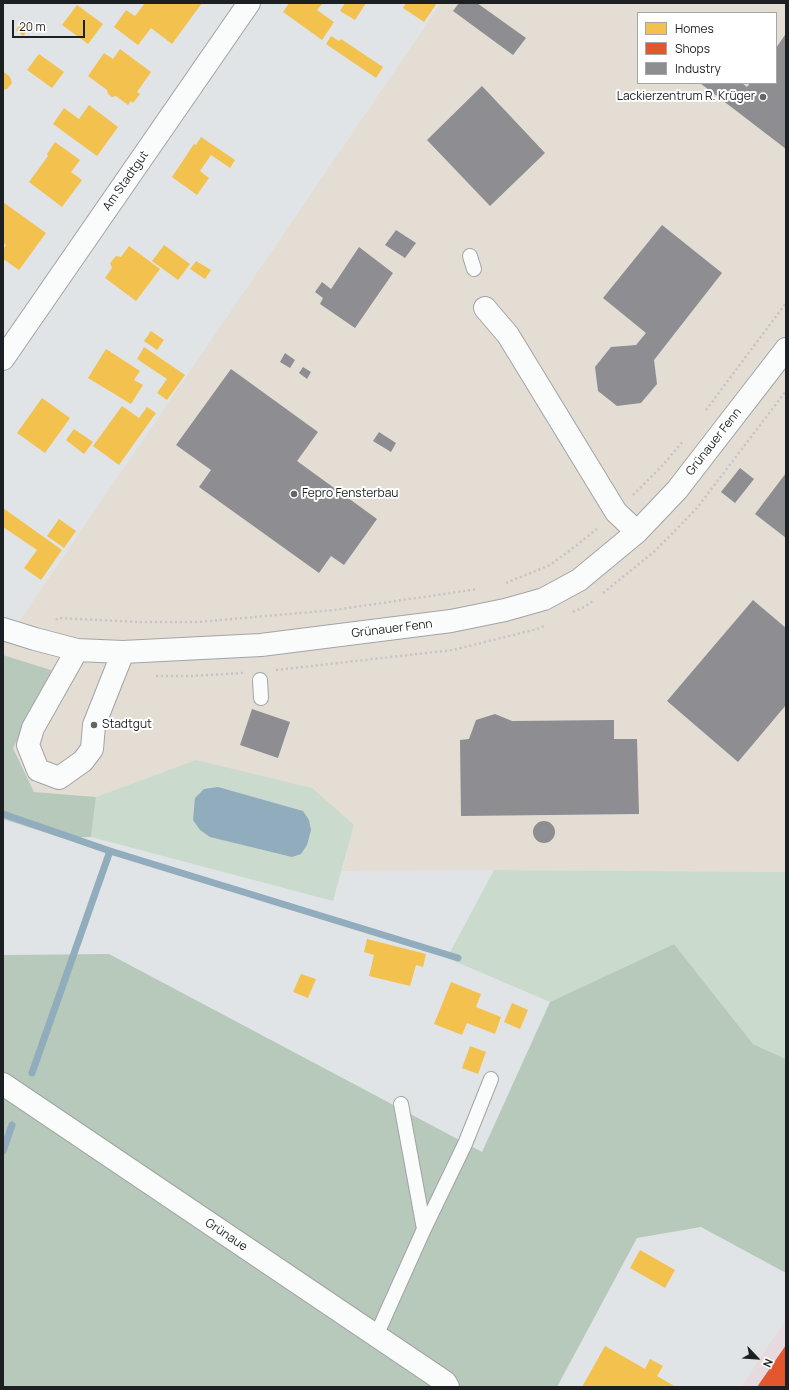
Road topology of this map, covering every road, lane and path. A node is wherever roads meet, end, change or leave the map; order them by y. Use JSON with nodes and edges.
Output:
{"nodes":[{"id":1,"x":249,"y":3,"type":"edge"},
{"id":2,"x":786,"y":303,"type":"edge"},
{"id":3,"x":485,"y":308,"type":"dead end"},
{"id":4,"x":786,"y":349,"type":"edge"},
{"id":5,"x":3,"y":359,"type":"edge"},
{"id":6,"x":704,"y":413,"type":"dead end"},
{"id":7,"x":685,"y":438,"type":"dead end"},
{"id":8,"x":616,"y":512,"type":"junction"},
{"id":9,"x":637,"y":532,"type":"junction"},
{"id":10,"x":502,"y":585,"type":"dead end"},
{"id":11,"x":482,"y":589,"type":"dead end"},
{"id":12,"x":3,"y":629,"type":"edge"},
{"id":13,"x":35,"y":639,"type":"junction"},
{"id":14,"x":77,"y":650,"type":"junction"},
{"id":15,"x":123,"y":652,"type":"junction"},
{"id":16,"x":260,"y":680,"type":"dead end"},
{"id":17,"x":261,"y":698,"type":"dead end"},
{"id":18,"x":491,"y":1079,"type":"dead end"},
{"id":19,"x":3,"y":1084,"type":"edge"},
{"id":20,"x":401,"y":1104,"type":"dead end"},
{"id":21,"x":424,"y":1229,"type":"junction"},
{"id":22,"x":376,"y":1336,"type":"junction"},
{"id":23,"x":448,"y":1387,"type":"edge"}],
"edges":[{"from":1,"to":5,"type":"street","name":"Am Stadtgut"},
{"from":2,"to":6,"type":"path"},
{"from":3,"to":8,"type":"street"},
{"from":4,"to":9,"type":"street","name":"Grünauer Fenn"},
{"from":7,"to":8,"type":"path"},
{"from":8,"to":9,"type":"street"},
{"from":8,"to":10,"type":"path"},
{"from":9,"to":15,"type":"street","name":"Grünauer Fenn"},
{"from":11,"to":13,"type":"path"},
{"from":12,"to":13,"type":"street","name":"Grünauer Fenn"},
{"from":13,"to":14,"type":"street","name":"Grünauer Fenn"},
{"from":14,"to":15,"type":"street","name":"Grünauer Fenn"},
{"from":14,"to":15,"type":"street"},
{"from":16,"to":17,"type":"lane"},
{"from":18,"to":21,"type":"lane"},
{"from":19,"to":22,"type":"street","name":"Grünaue"},
{"from":20,"to":21,"type":"lane"},
{"from":21,"to":22,"type":"lane"},
{"from":22,"to":23,"type":"street","name":"Grünaue"}]}
